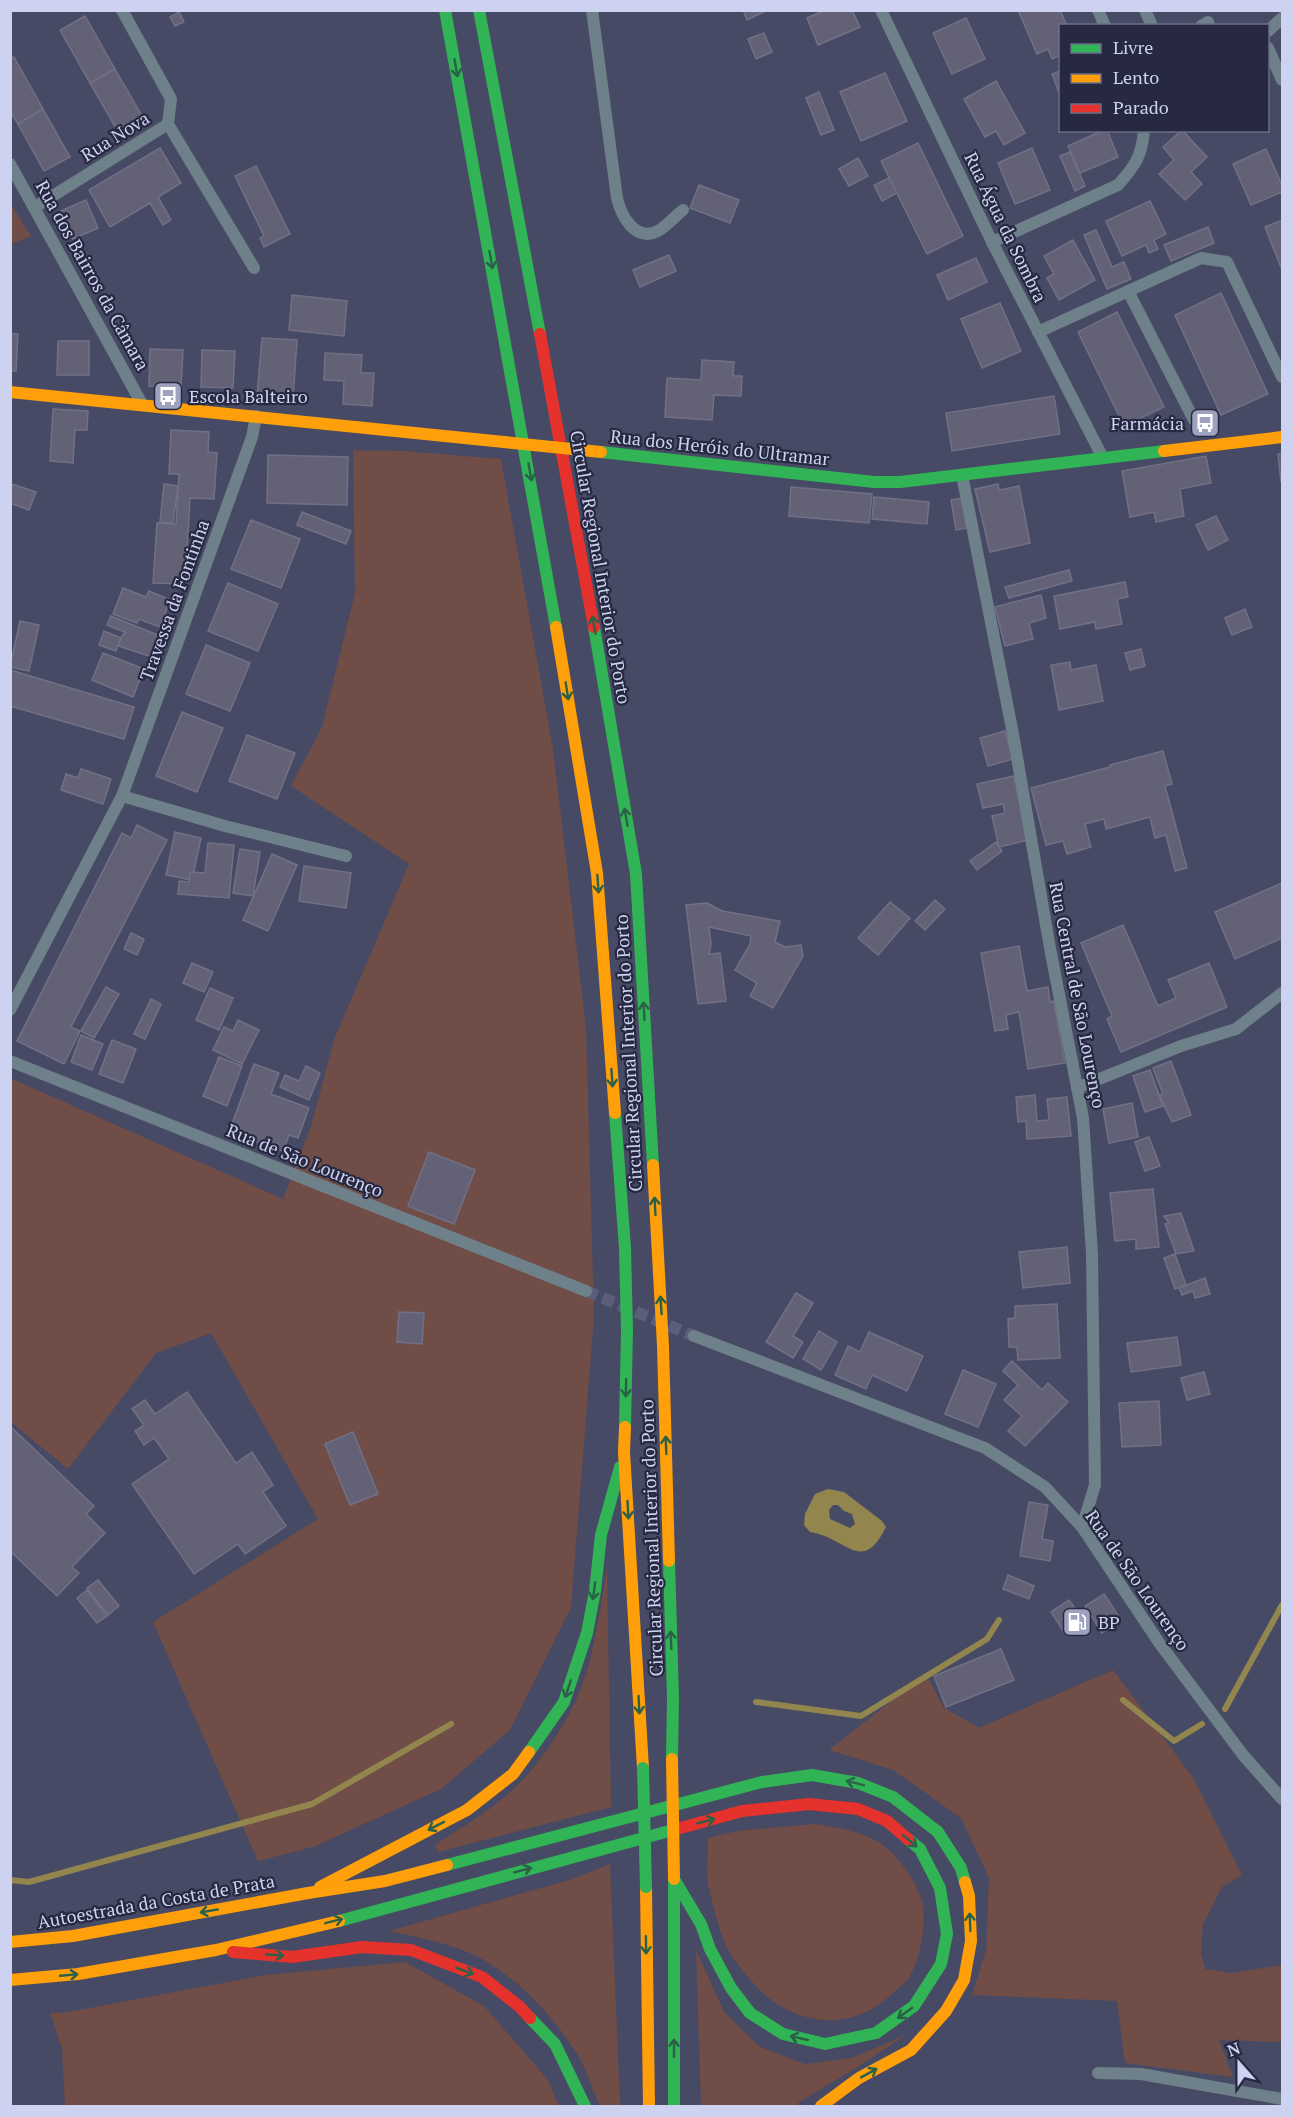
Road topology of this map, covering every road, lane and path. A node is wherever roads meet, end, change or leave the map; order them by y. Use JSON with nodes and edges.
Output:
{"nodes":[{"id":1,"x":122,"y":10,"type":"edge"},
{"id":2,"x":445,"y":10,"type":"edge"},
{"id":3,"x":479,"y":10,"type":"edge"},
{"id":4,"x":592,"y":10,"type":"edge"},
{"id":5,"x":881,"y":10,"type":"edge"},
{"id":6,"x":1098,"y":10,"type":"edge"},
{"id":7,"x":1145,"y":10,"type":"edge"},
{"id":8,"x":1282,"y":18,"type":"edge"},
{"id":9,"x":1104,"y":24,"type":"edge"},
{"id":10,"x":1151,"y":24,"type":"edge"},
{"id":11,"x":1269,"y":30,"type":"edge"},
{"id":12,"x":1269,"y":50,"type":"edge"},
{"id":13,"x":1282,"y":80,"type":"edge"},
{"id":14,"x":168,"y":124,"type":"junction"},
{"id":15,"x":1144,"y":132,"type":"edge"},
{"id":16,"x":10,"y":164,"type":"edge"},
{"id":17,"x":35,"y":207,"type":"junction"},
{"id":18,"x":683,"y":210,"type":"dead end"},
{"id":19,"x":992,"y":242,"type":"junction"},
{"id":20,"x":254,"y":268,"type":"dead end"},
{"id":21,"x":1128,"y":291,"type":"junction"},
{"id":22,"x":1038,"y":332,"type":"junction"},
{"id":23,"x":1282,"y":377,"type":"edge"},
{"id":24,"x":10,"y":392,"type":"edge"},
{"id":25,"x":142,"y":404,"type":"junction"},
{"id":26,"x":256,"y":416,"type":"junction"},
{"id":27,"x":1194,"y":420,"type":"dead end"},
{"id":28,"x":1282,"y":437,"type":"edge"},
{"id":29,"x":1103,"y":458,"type":"junction"},
{"id":30,"x":962,"y":475,"type":"junction"},
{"id":31,"x":122,"y":796,"type":"junction"},
{"id":32,"x":346,"y":856,"type":"dead end"},
{"id":33,"x":1282,"y":993,"type":"edge"},
{"id":34,"x":10,"y":1010,"type":"edge"},
{"id":35,"x":10,"y":1061,"type":"edge"},
{"id":36,"x":1077,"y":1088,"type":"junction"},
{"id":37,"x":586,"y":1291,"type":"tunnel mouth"},
{"id":38,"x":694,"y":1336,"type":"tunnel mouth"},
{"id":39,"x":624,"y":1452,"type":"junction"},
{"id":40,"x":1082,"y":1527,"type":"junction"},
{"id":41,"x":1282,"y":1798,"type":"edge"},
{"id":42,"x":674,"y":1879,"type":"junction"},
{"id":43,"x":308,"y":1893,"type":"junction"},
{"id":44,"x":10,"y":1942,"type":"edge"},
{"id":45,"x":216,"y":1950,"type":"junction"},
{"id":46,"x":10,"y":1980,"type":"edge"},
{"id":47,"x":1098,"y":2073,"type":"dead end"},
{"id":48,"x":1282,"y":2099,"type":"edge"},
{"id":49,"x":585,"y":2106,"type":"edge"},
{"id":50,"x":649,"y":2106,"type":"edge"},
{"id":51,"x":674,"y":2106,"type":"edge"},
{"id":52,"x":821,"y":2106,"type":"edge"}],
"edges":[{"from":1,"to":14,"type":"street","name":"Rua Nova"},
{"from":2,"to":39,"type":"main road","name":"Circular Regional Interior do Porto","one_way":true},
{"from":42,"to":3,"type":"main road","name":"Circular Regional Interior do Porto","one_way":true,"bridge":true},
{"from":4,"to":18,"type":"street"},
{"from":5,"to":19,"type":"street","name":"Rua Água da Sombra"},
{"from":6,"to":9,"type":"street"},
{"from":7,"to":10,"type":"street"},
{"from":8,"to":11,"type":"street"},
{"from":12,"to":13,"type":"street"},
{"from":14,"to":17,"type":"street","name":"Rua Nova"},
{"from":14,"to":20,"type":"street"},
{"from":15,"to":19,"type":"street"},
{"from":16,"to":17,"type":"street","name":"Rua dos Bairros da Câmara"},
{"from":17,"to":25,"type":"street","name":"Rua dos Bairros da Câmara"},
{"from":19,"to":22,"type":"street","name":"Rua Água da Sombra"},
{"from":21,"to":22,"type":"street"},
{"from":21,"to":23,"type":"street"},
{"from":21,"to":27,"type":"street"},
{"from":22,"to":29,"type":"street","name":"Rua Água da Sombra"},
{"from":24,"to":25,"type":"main road","name":"Rua dos Heróis do Ultramar"},
{"from":25,"to":26,"type":"main road","name":"Rua dos Heróis do Ultramar"},
{"from":26,"to":30,"type":"main road","name":"Rua dos Heróis do Ultramar","bridge":true},
{"from":26,"to":31,"type":"street","name":"Travessa da Fontinha"},
{"from":28,"to":29,"type":"main road","name":"Rua dos Heróis do Ultramar"},
{"from":29,"to":30,"type":"main road","name":"Rua dos Heróis do Ultramar"},
{"from":30,"to":36,"type":"street","name":"Rua Central de São Lourenço"},
{"from":31,"to":32,"type":"street"},
{"from":31,"to":34,"type":"street","name":"Travessa da Fontinha"},
{"from":33,"to":36,"type":"street"},
{"from":35,"to":37,"type":"street","name":"Rua de São Lourenço"},
{"from":36,"to":40,"type":"street","name":"Rua Central de São Lourenço"},
{"from":38,"to":40,"type":"street","name":"Rua de São Lourenço"},
{"from":39,"to":43,"type":"main road","one_way":true},
{"from":39,"to":50,"type":"main road","name":"Circular Regional Interior do Porto","one_way":true,"bridge":true},
{"from":40,"to":41,"type":"street","name":"Rua de São Lourenço"},
{"from":45,"to":42,"type":"main road","one_way":true},
{"from":51,"to":42,"type":"main road","name":"Circular Regional Interior do Porto","one_way":true},
{"from":43,"to":44,"type":"main road","name":"Autoestrada da Costa de Prata","one_way":true},
{"from":52,"to":43,"type":"main road","name":"Autoestrada da Costa de Prata","one_way":true},
{"from":46,"to":45,"type":"main road","one_way":true},
{"from":45,"to":49,"type":"main road","one_way":true},
{"from":47,"to":48,"type":"street"}]}
